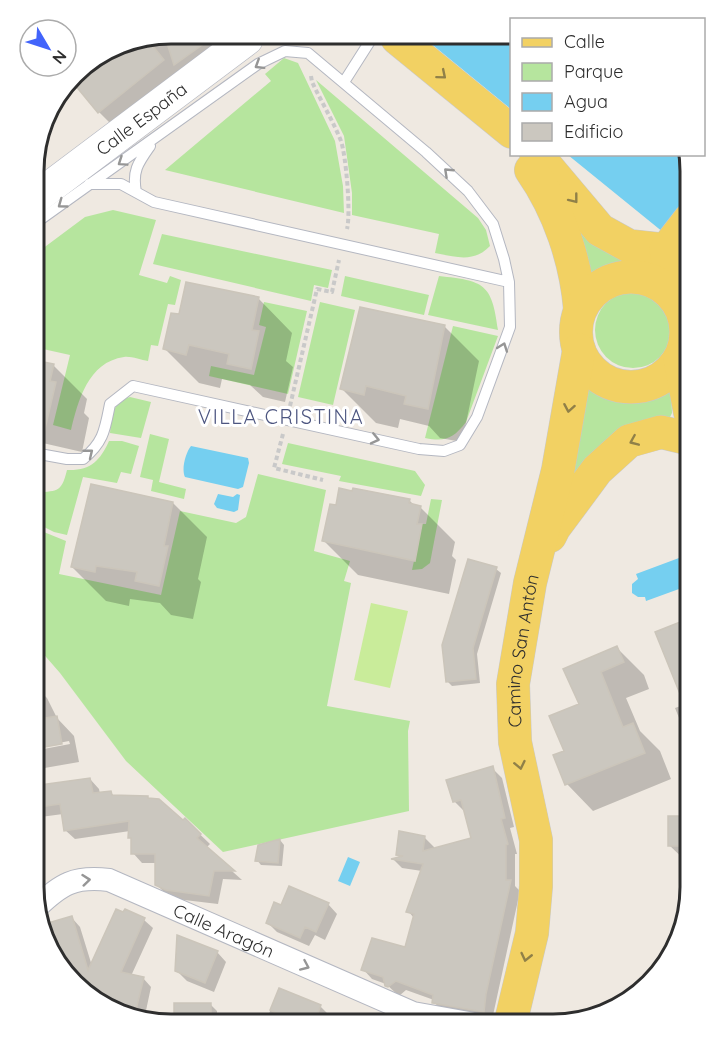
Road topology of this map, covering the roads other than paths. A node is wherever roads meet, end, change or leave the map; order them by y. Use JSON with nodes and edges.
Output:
{"nodes":[{"id":1,"x":240,"y":44,"type":"edge"},
{"id":2,"x":368,"y":44,"type":"edge"},
{"id":3,"x":404,"y":44,"type":"edge"},
{"id":4,"x":344,"y":82,"type":"junction"},
{"id":5,"x":500,"y":123,"type":"edge"},
{"id":6,"x":510,"y":140,"type":"edge"},
{"id":7,"x":154,"y":141,"type":"junction"},
{"id":8,"x":520,"y":156,"type":"edge"},
{"id":9,"x":538,"y":156,"type":"edge"},
{"id":10,"x":89,"y":184,"type":"junction"},
{"id":11,"x":44,"y":191,"type":"edge"},
{"id":12,"x":136,"y":192,"type":"junction"},
{"id":13,"x":44,"y":217,"type":"edge"},
{"id":14,"x":677,"y":237,"type":"edge"},
{"id":15,"x":680,"y":270,"type":"edge"},
{"id":16,"x":509,"y":282,"type":"junction"},
{"id":17,"x":680,"y":294,"type":"edge"},
{"id":18,"x":580,"y":309,"type":"junction"},
{"id":19,"x":579,"y":350,"type":"junction"},
{"id":20,"x":680,"y":362,"type":"edge"},
{"id":21,"x":680,"y":436,"type":"edge"},
{"id":22,"x":44,"y":455,"type":"edge"},
{"id":23,"x":530,"y":583,"type":"junction"},
{"id":24,"x":45,"y":900,"type":"edge"},
{"id":25,"x":401,"y":1014,"type":"edge"},
{"id":26,"x":513,"y":1014,"type":"edge"}],
"edges":[{"from":1,"to":11,"type":"street","name":"Calle España"},
{"from":2,"to":4,"type":"lane"},
{"from":3,"to":5,"type":"main road","one_way":true},
{"from":4,"to":7,"type":"lane","one_way":true},
{"from":16,"to":4,"type":"lane","one_way":true},
{"from":5,"to":6,"type":"main road"},
{"from":7,"to":10,"type":"lane","one_way":true},
{"from":7,"to":12,"type":"lane"},
{"from":8,"to":18,"type":"main road"},
{"from":9,"to":14,"type":"main road","one_way":true},
{"from":10,"to":12,"type":"lane"},
{"from":10,"to":13,"type":"lane","one_way":true},
{"from":12,"to":16,"type":"lane"},
{"from":14,"to":15,"type":"main road"},
{"from":22,"to":16,"type":"lane","one_way":true},
{"from":17,"to":18,"type":"main road"},
{"from":18,"to":19,"type":"main road"},
{"from":19,"to":20,"type":"main road"},
{"from":19,"to":23,"type":"main road","name":"Camino San Antón","one_way":true},
{"from":21,"to":23,"type":"main road","one_way":true},
{"from":23,"to":26,"type":"main road","name":"Camino San Antón","one_way":true},
{"from":24,"to":25,"type":"street","name":"Calle Aragón","one_way":true}]}
